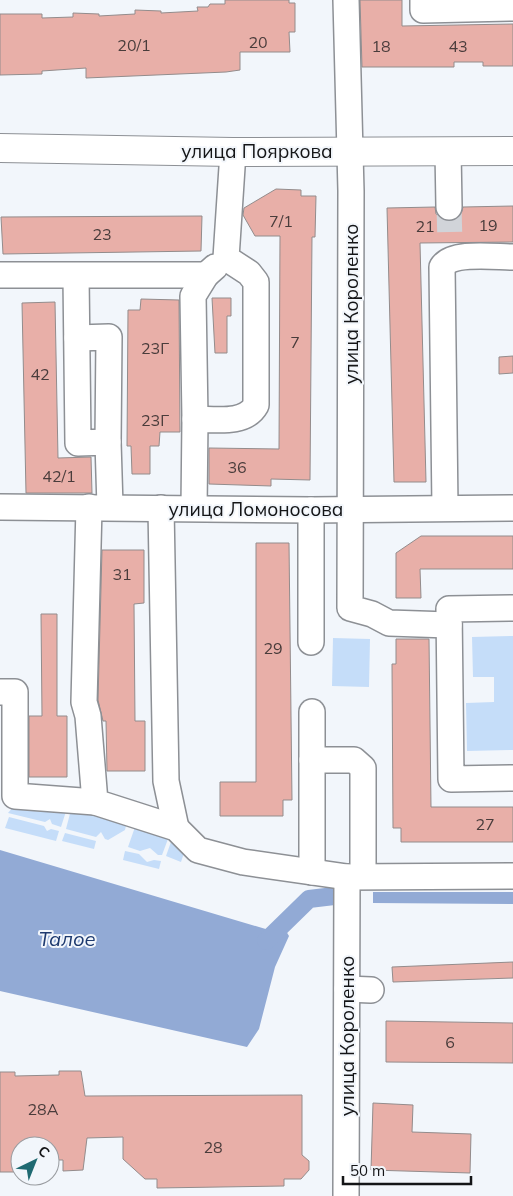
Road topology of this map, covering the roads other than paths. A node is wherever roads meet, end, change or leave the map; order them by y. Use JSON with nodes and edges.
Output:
{"nodes":[{"id":1,"x":346,"y":0,"type":"edge"},
{"id":2,"x":423,"y":0,"type":"edge"},
{"id":3,"x":513,"y":8,"type":"edge"},
{"id":4,"x":0,"y":148,"type":"edge"},
{"id":5,"x":513,"y":150,"type":"edge"},
{"id":6,"x":448,"y":151,"type":"junction"},
{"id":7,"x":233,"y":152,"type":"junction"},
{"id":8,"x":350,"y":152,"type":"junction"},
{"id":9,"x":449,"y":207,"type":"tunnel mouth"},
{"id":10,"x":513,"y":257,"type":"edge"},
{"id":11,"x":226,"y":258,"type":"junction"},
{"id":12,"x":0,"y":275,"type":"edge"},
{"id":13,"x":206,"y":275,"type":"junction"},
{"id":14,"x":76,"y":276,"type":"junction"},
{"id":15,"x":195,"y":419,"type":"junction"},
{"id":16,"x":0,"y":507,"type":"edge"},
{"id":17,"x":99,"y":507,"type":"junction"},
{"id":18,"x":161,"y":508,"type":"junction"},
{"id":19,"x":194,"y":508,"type":"junction"},
{"id":20,"x":445,"y":508,"type":"junction"},
{"id":21,"x":513,"y":508,"type":"edge"},
{"id":22,"x":350,"y":509,"type":"junction"},
{"id":23,"x":311,"y":510,"type":"junction"},
{"id":24,"x":513,"y":608,"type":"edge"},
{"id":25,"x":449,"y":625,"type":"junction"},
{"id":26,"x":311,"y":642,"type":"dead end"},
{"id":27,"x":0,"y":692,"type":"edge"},
{"id":28,"x":312,"y":712,"type":"dead end"},
{"id":29,"x":312,"y":760,"type":"junction"},
{"id":30,"x":513,"y":778,"type":"edge"},
{"id":31,"x":95,"y":802,"type":"junction"},
{"id":32,"x":176,"y":828,"type":"junction"},
{"id":33,"x":312,"y":872,"type":"junction"},
{"id":34,"x":355,"y":876,"type":"junction"},
{"id":35,"x":513,"y":876,"type":"edge"},
{"id":36,"x":346,"y":1196,"type":"edge"}],
"edges":[{"from":1,"to":8,"type":"street","name":"улица Короленко"},
{"from":2,"to":3,"type":"street"},
{"from":4,"to":7,"type":"main road","name":"улица Пояркова"},
{"from":5,"to":6,"type":"main road","name":"улица Пояркова"},
{"from":6,"to":8,"type":"main road","name":"улица Пояркова"},
{"from":6,"to":9,"type":"street"},
{"from":7,"to":8,"type":"main road","name":"улица Пояркова"},
{"from":7,"to":11,"type":"street"},
{"from":8,"to":22,"type":"street","name":"улица Короленко"},
{"from":10,"to":20,"type":"street"},
{"from":11,"to":13,"type":"street"},
{"from":11,"to":15,"type":"street"},
{"from":12,"to":14,"type":"street"},
{"from":13,"to":14,"type":"street"},
{"from":13,"to":15,"type":"street"},
{"from":14,"to":17,"type":"street"},
{"from":15,"to":19,"type":"street"},
{"from":16,"to":17,"type":"street","name":"улица Ломоносова"},
{"from":17,"to":18,"type":"street","name":"улица Ломоносова"},
{"from":17,"to":31,"type":"street"},
{"from":18,"to":19,"type":"street","name":"улица Ломоносова"},
{"from":18,"to":32,"type":"street"},
{"from":19,"to":23,"type":"street","name":"улица Ломоносова"},
{"from":20,"to":21,"type":"street","name":"улица Ломоносова"},
{"from":20,"to":22,"type":"street","name":"улица Ломоносова"},
{"from":22,"to":23,"type":"street","name":"улица Ломоносова"},
{"from":22,"to":25,"type":"street","name":"улица Короленко"},
{"from":23,"to":26,"type":"street"},
{"from":24,"to":25,"type":"street"},
{"from":25,"to":30,"type":"street"},
{"from":27,"to":31,"type":"street"},
{"from":28,"to":29,"type":"street"},
{"from":29,"to":33,"type":"street"},
{"from":29,"to":34,"type":"street","name":"улица Короленко"},
{"from":31,"to":32,"type":"street"},
{"from":32,"to":33,"type":"street"},
{"from":33,"to":34,"type":"street"},
{"from":34,"to":35,"type":"street"},
{"from":34,"to":36,"type":"street","name":"улица Короленко"}]}
